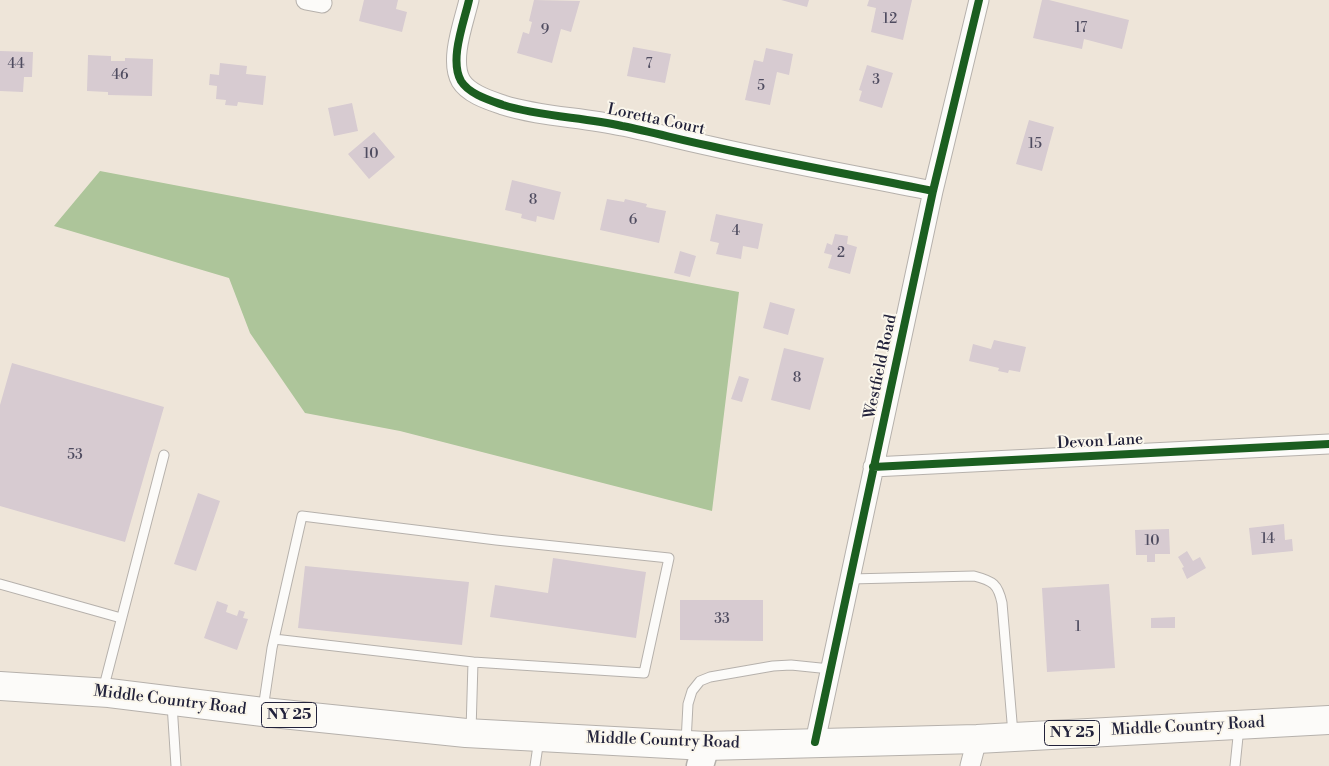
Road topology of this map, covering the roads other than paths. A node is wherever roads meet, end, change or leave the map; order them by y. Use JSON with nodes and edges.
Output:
{"nodes":[{"id":1,"x":469,"y":0,"type":"edge"},
{"id":2,"x":979,"y":0,"type":"edge"},
{"id":3,"x":933,"y":191,"type":"junction"},
{"id":4,"x":1329,"y":444,"type":"edge"},
{"id":5,"x":164,"y":455,"type":"dead end"},
{"id":6,"x":873,"y":468,"type":"junction"},
{"id":7,"x":849,"y":580,"type":"junction"},
{"id":8,"x":0,"y":584,"type":"edge"},
{"id":9,"x":122,"y":618,"type":"junction"},
{"id":10,"x":274,"y":639,"type":"junction"},
{"id":11,"x":473,"y":662,"type":"junction"},
{"id":12,"x":830,"y":669,"type":"junction"},
{"id":13,"x":0,"y":686,"type":"edge"},
{"id":14,"x":102,"y":692,"type":"junction"},
{"id":15,"x":171,"y":701,"type":"junction"},
{"id":16,"x":263,"y":712,"type":"junction"},
{"id":17,"x":1329,"y":720,"type":"edge"},
{"id":18,"x":1239,"y":724,"type":"junction"},
{"id":19,"x":471,"y":733,"type":"junction"},
{"id":20,"x":539,"y":736,"type":"junction"},
{"id":21,"x":1013,"y":737,"type":"junction"},
{"id":22,"x":977,"y":738,"type":"junction"},
{"id":23,"x":815,"y":742,"type":"junction"},
{"id":24,"x":697,"y":752,"type":"edge"},
{"id":25,"x":176,"y":766,"type":"edge"},
{"id":26,"x":535,"y":766,"type":"edge"},
{"id":27,"x":970,"y":766,"type":"edge"},
{"id":28,"x":1235,"y":766,"type":"edge"}],
"edges":[{"from":1,"to":3,"type":"street","name":"Loretta Court"},
{"from":2,"to":3,"type":"street","name":"Westfield Road"},
{"from":3,"to":6,"type":"street","name":"Westfield Road"},
{"from":4,"to":6,"type":"street","name":"Devon Lane"},
{"from":5,"to":9,"type":"lane"},
{"from":6,"to":7,"type":"street","name":"Westfield Road"},
{"from":7,"to":12,"type":"street","name":"Westfield Road"},
{"from":7,"to":21,"type":"lane"},
{"from":8,"to":9,"type":"lane"},
{"from":9,"to":14,"type":"lane"},
{"from":10,"to":11,"type":"lane"},
{"from":10,"to":11,"type":"lane"},
{"from":10,"to":16,"type":"lane"},
{"from":11,"to":19,"type":"lane"},
{"from":12,"to":23,"type":"street","name":"Westfield Road"},
{"from":12,"to":24,"type":"lane"},
{"from":13,"to":14,"type":"main road","name":"Middle Country Road","number":"NY 25"},
{"from":14,"to":15,"type":"main road","name":"Middle Country Road","number":"NY 25"},
{"from":15,"to":16,"type":"main road","name":"Middle Country Road","number":"NY 25"},
{"from":15,"to":25,"type":"lane"},
{"from":16,"to":19,"type":"main road","name":"Middle Country Road","number":"NY 25"},
{"from":17,"to":18,"type":"main road","name":"Middle Country Road","number":"NY 25"},
{"from":18,"to":21,"type":"main road","name":"Middle Country Road","number":"NY 25"},
{"from":18,"to":28,"type":"lane"},
{"from":19,"to":20,"type":"main road","name":"Middle Country Road","number":"NY 25"},
{"from":20,"to":24,"type":"main road","name":"Middle Country Road","number":"NY 25"},
{"from":20,"to":26,"type":"lane"},
{"from":21,"to":22,"type":"main road","name":"Middle Country Road","number":"NY 25"},
{"from":22,"to":23,"type":"main road","name":"Middle Country Road","number":"NY 25"},
{"from":22,"to":27,"type":"street"},
{"from":23,"to":24,"type":"main road","name":"Middle Country Road","number":"NY 25"}]}
